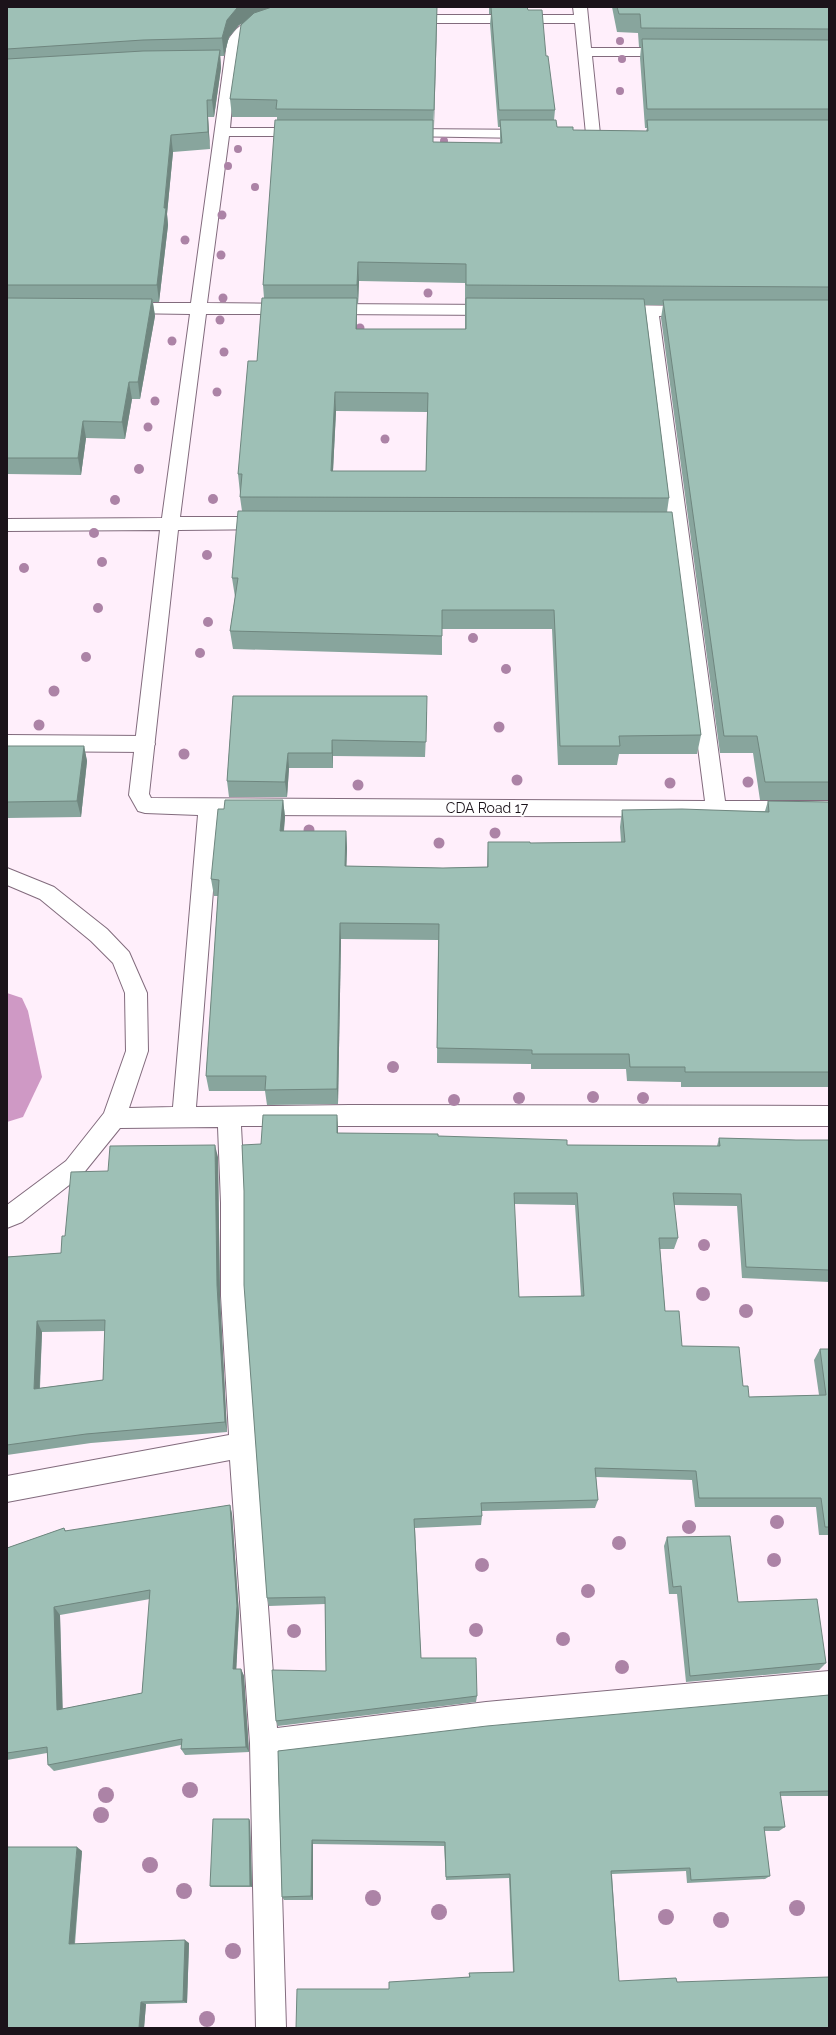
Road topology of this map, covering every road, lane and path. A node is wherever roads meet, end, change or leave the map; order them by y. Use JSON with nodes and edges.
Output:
{"nodes":[{"id":1,"x":580,"y":13,"type":"edge"},
{"id":2,"x":281,"y":18,"type":"edge"},
{"id":3,"x":391,"y":19,"type":"edge"},
{"id":4,"x":584,"y":52,"type":"junction"},
{"id":5,"x":685,"y":52,"type":"edge"},
{"id":6,"x":221,"y":132,"type":"junction"},
{"id":7,"x":315,"y":132,"type":"edge"},
{"id":8,"x":393,"y":133,"type":"edge"},
{"id":9,"x":547,"y":134,"type":"edge"},
{"id":10,"x":577,"y":134,"type":"edge"},
{"id":11,"x":592,"y":134,"type":"junction"},
{"id":12,"x":608,"y":134,"type":"edge"},
{"id":13,"x":111,"y":308,"type":"edge"},
{"id":14,"x":198,"y":308,"type":"junction"},
{"id":15,"x":516,"y":310,"type":"edge"},
{"id":16,"x":603,"y":310,"type":"edge"},
{"id":17,"x":650,"y":311,"type":"junction"},
{"id":18,"x":705,"y":311,"type":"edge"},
{"id":19,"x":170,"y":523,"type":"junction"},
{"id":20,"x":287,"y":523,"type":"edge"},
{"id":21,"x":624,"y":524,"type":"edge"},
{"id":22,"x":679,"y":524,"type":"junction"},
{"id":23,"x":7,"y":525,"type":"edge"},
{"id":24,"x":7,"y":743,"type":"edge"},
{"id":25,"x":145,"y":744,"type":"junction"},
{"id":26,"x":210,"y":807,"type":"junction"},
{"id":27,"x":716,"y":809,"type":"junction"},
{"id":28,"x":829,"y":809,"type":"edge"},
{"id":29,"x":7,"y":876,"type":"edge"},
{"id":30,"x":229,"y":1116,"type":"junction"},
{"id":31,"x":829,"y":1116,"type":"edge"},
{"id":32,"x":184,"y":1117,"type":"junction"},
{"id":33,"x":114,"y":1118,"type":"junction"},
{"id":34,"x":7,"y":1217,"type":"edge"},
{"id":35,"x":242,"y":1445,"type":"junction"},
{"id":36,"x":7,"y":1489,"type":"edge"},
{"id":37,"x":829,"y":1685,"type":"edge"},
{"id":38,"x":264,"y":1743,"type":"junction"},
{"id":39,"x":271,"y":2028,"type":"edge"}],
"edges":[{"from":1,"to":3,"type":"street"},
{"from":1,"to":4,"type":"street"},
{"from":2,"to":6,"type":"street"},
{"from":4,"to":5,"type":"street"},
{"from":4,"to":11,"type":"street"},
{"from":6,"to":7,"type":"street"},
{"from":6,"to":14,"type":"street"},
{"from":8,"to":9,"type":"street"},
{"from":10,"to":11,"type":"street"},
{"from":11,"to":12,"type":"street"},
{"from":13,"to":14,"type":"street"},
{"from":14,"to":15,"type":"street"},
{"from":14,"to":19,"type":"street"},
{"from":16,"to":17,"type":"street"},
{"from":17,"to":18,"type":"street"},
{"from":17,"to":22,"type":"street"},
{"from":19,"to":20,"type":"street"},
{"from":19,"to":23,"type":"street"},
{"from":19,"to":25,"type":"street"},
{"from":21,"to":22,"type":"street"},
{"from":22,"to":27,"type":"street"},
{"from":24,"to":25,"type":"street"},
{"from":25,"to":26,"type":"street","name":"CDA Road 17"},
{"from":26,"to":27,"type":"street","name":"CDA Road 17"},
{"from":26,"to":32,"type":"street"},
{"from":27,"to":28,"type":"street","name":"CDA Road 17"},
{"from":29,"to":33,"type":"street"},
{"from":30,"to":31,"type":"street"},
{"from":30,"to":32,"type":"street"},
{"from":30,"to":35,"type":"street"},
{"from":32,"to":33,"type":"street"},
{"from":33,"to":34,"type":"street"},
{"from":35,"to":36,"type":"street"},
{"from":35,"to":38,"type":"street"},
{"from":37,"to":38,"type":"street"},
{"from":38,"to":39,"type":"street"}]}
